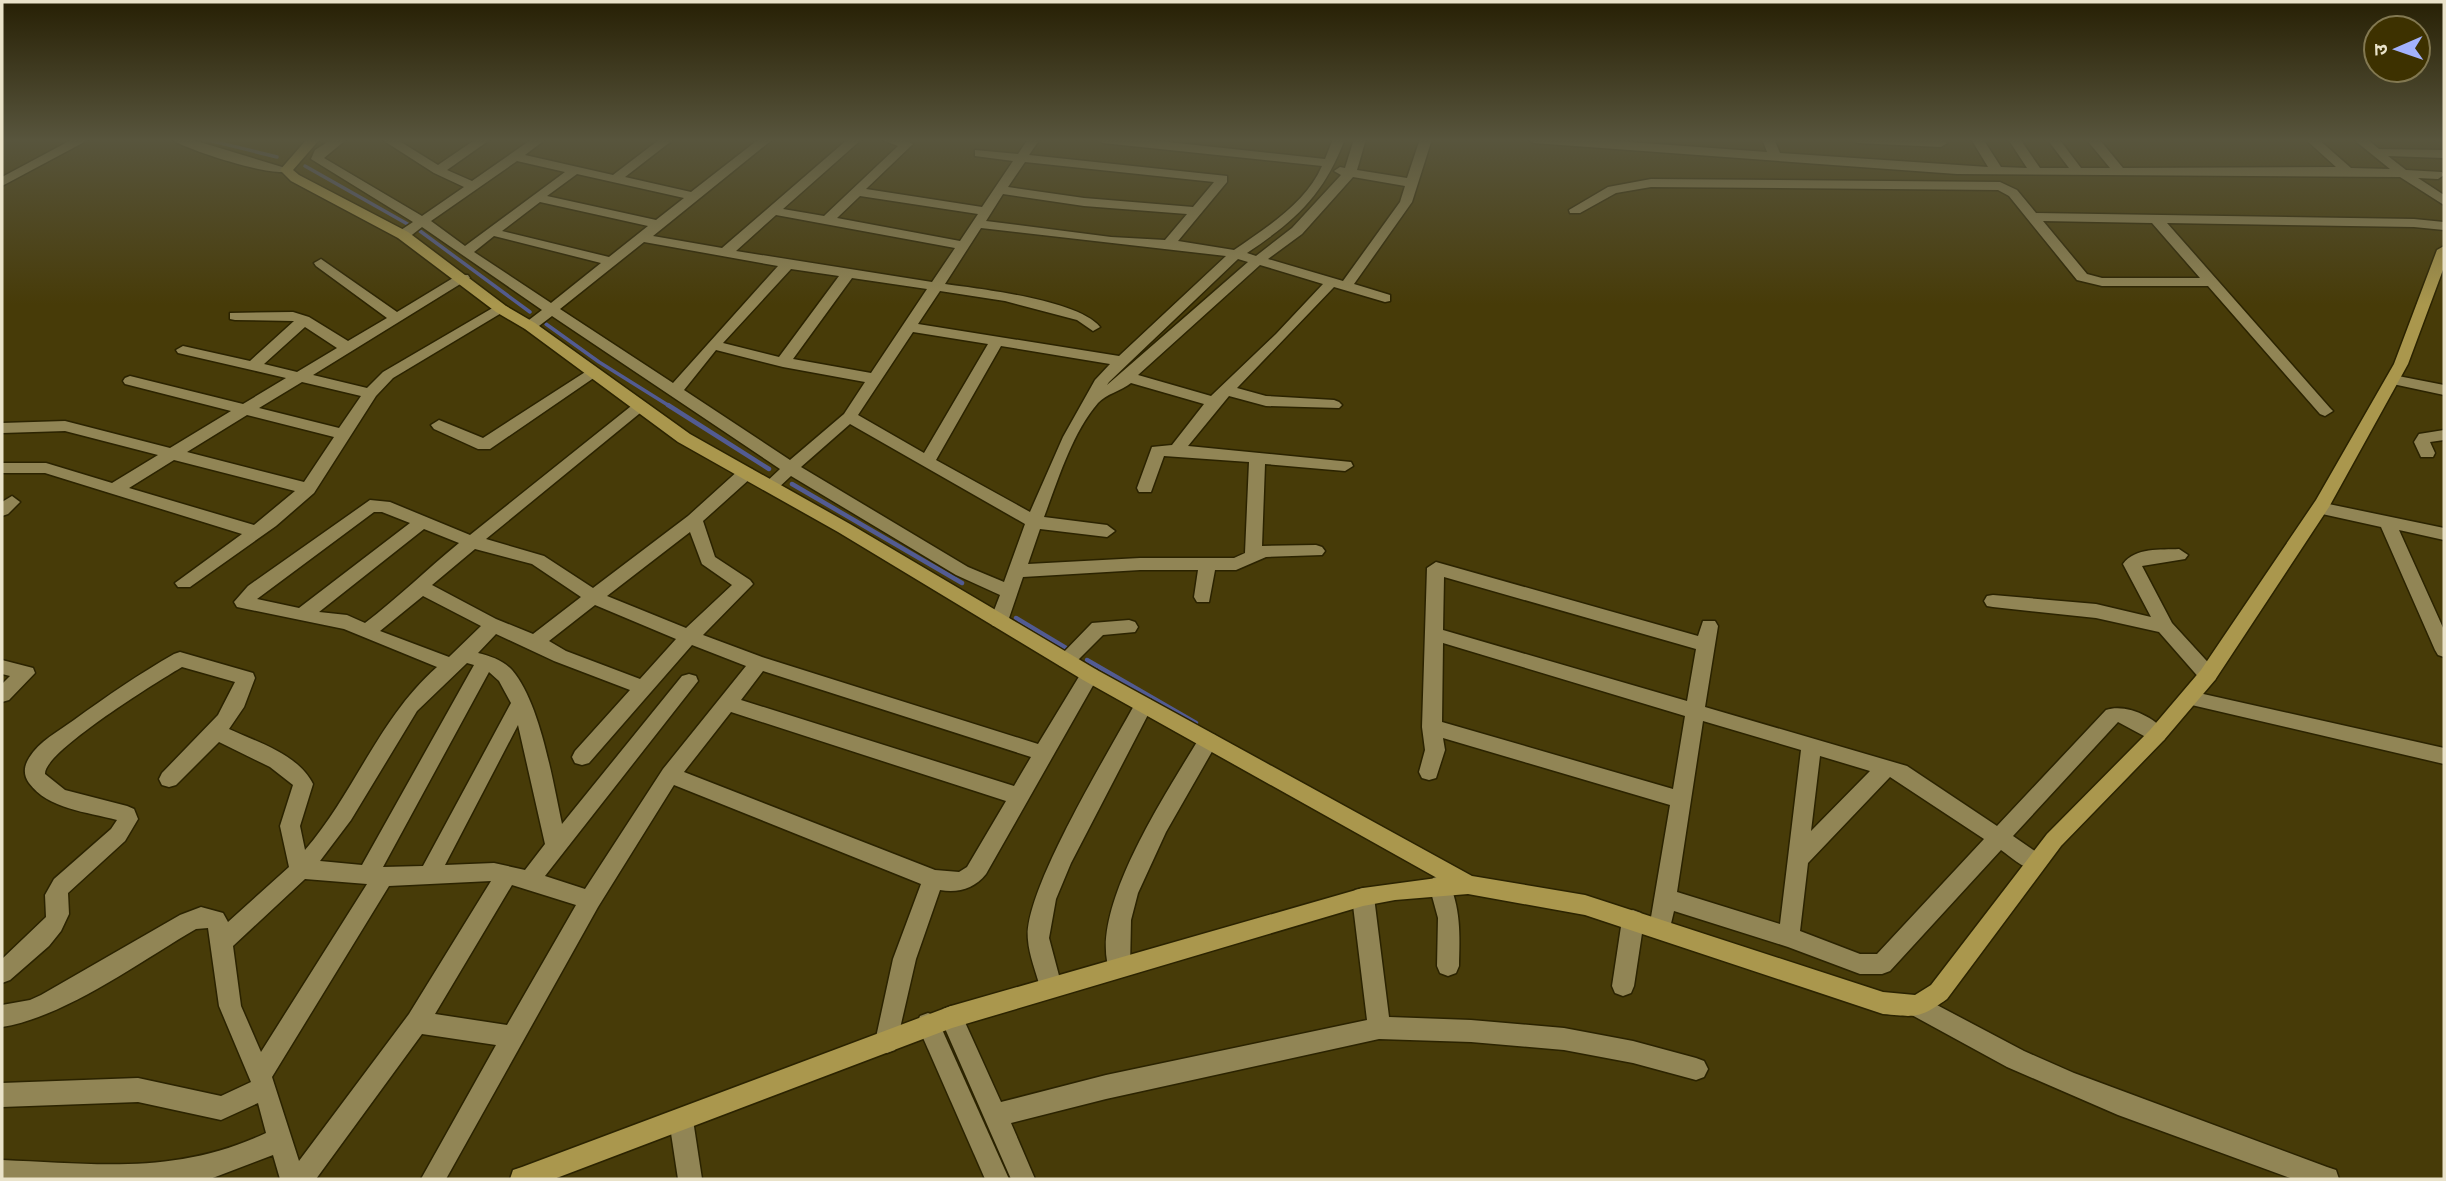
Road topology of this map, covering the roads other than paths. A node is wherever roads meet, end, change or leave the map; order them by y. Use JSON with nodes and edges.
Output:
{"nodes":[{"id":1,"x":326,"y":194,"type":"edge"},
{"id":2,"x":376,"y":194,"type":"edge"},
{"id":3,"x":464,"y":194,"type":"edge"},
{"id":4,"x":542,"y":194,"type":"edge"},
{"id":5,"x":682,"y":194,"type":"edge"},
{"id":6,"x":699,"y":194,"type":"edge"},
{"id":7,"x":793,"y":194,"type":"edge"},
{"id":8,"x":856,"y":194,"type":"edge"},
{"id":9,"x":868,"y":194,"type":"edge"},
{"id":10,"x":996,"y":194,"type":"edge"},
{"id":11,"x":1028,"y":194,"type":"edge"},
{"id":12,"x":1210,"y":194,"type":"edge"},
{"id":13,"x":1309,"y":194,"type":"edge"},
{"id":14,"x":1331,"y":194,"type":"edge"},
{"id":15,"x":1408,"y":194,"type":"edge"},
{"id":16,"x":1604,"y":194,"type":"edge"},
{"id":17,"x":2014,"y":194,"type":"edge"},
{"id":18,"x":695,"y":197,"type":"junction"},
{"id":19,"x":537,"y":198,"type":"junction"},
{"id":20,"x":1575,"y":210,"type":"dead end"},
{"id":21,"x":774,"y":211,"type":"junction"},
{"id":22,"x":1196,"y":211,"type":"junction"},
{"id":23,"x":981,"y":217,"type":"junction"},
{"id":24,"x":2032,"y":217,"type":"junction"},
{"id":25,"x":2156,"y":219,"type":"junction"},
{"id":26,"x":827,"y":220,"type":"junction"},
{"id":27,"x":423,"y":222,"type":"junction"},
{"id":28,"x":660,"y":225,"type":"junction"},
{"id":29,"x":2444,"y":226,"type":"edge"},
{"id":30,"x":492,"y":232,"type":"junction"},
{"id":31,"x":403,"y":235,"type":"junction"},
{"id":32,"x":643,"y":238,"type":"junction"},
{"id":33,"x":1170,"y":244,"type":"junction"},
{"id":34,"x":962,"y":245,"type":"junction"},
{"id":35,"x":2444,"y":250,"type":"edge"},
{"id":36,"x":465,"y":252,"type":"junction"},
{"id":37,"x":725,"y":253,"type":"junction"},
{"id":38,"x":1236,"y":254,"type":"junction"},
{"id":39,"x":1258,"y":260,"type":"junction"},
{"id":40,"x":613,"y":262,"type":"junction"},
{"id":41,"x":321,"y":263,"type":"dead end"},
{"id":42,"x":788,"y":264,"type":"junction"},
{"id":43,"x":848,"y":273,"type":"junction"},
{"id":44,"x":463,"y":278,"type":"junction"},
{"id":45,"x":2438,"y":281,"type":"edge"},
{"id":46,"x":2213,"y":282,"type":"junction"},
{"id":47,"x":1339,"y":285,"type":"junction"},
{"id":48,"x":935,"y":287,"type":"junction"},
{"id":49,"x":1385,"y":298,"type":"dead end"},
{"id":50,"x":501,"y":309,"type":"junction"},
{"id":51,"x":551,"y":310,"type":"junction"},
{"id":52,"x":235,"y":316,"type":"dead end"},
{"id":53,"x":397,"y":318,"type":"junction"},
{"id":54,"x":304,"y":320,"type":"junction"},
{"id":55,"x":530,"y":326,"type":"junction"},
{"id":56,"x":910,"y":327,"type":"junction"},
{"id":57,"x":1093,"y":327,"type":"dead end"},
{"id":58,"x":997,"y":341,"type":"junction"},
{"id":59,"x":713,"y":345,"type":"junction"},
{"id":60,"x":348,"y":348,"type":"junction"},
{"id":61,"x":183,"y":350,"type":"dead end"},
{"id":62,"x":1120,"y":361,"type":"junction"},
{"id":63,"x":783,"y":362,"type":"junction"},
{"id":64,"x":253,"y":366,"type":"junction"},
{"id":65,"x":593,"y":372,"type":"junction"},
{"id":66,"x":299,"y":377,"type":"junction"},
{"id":67,"x":1128,"y":377,"type":"junction"},
{"id":68,"x":876,"y":379,"type":"junction"},
{"id":69,"x":2393,"y":380,"type":"junction"},
{"id":70,"x":130,"y":381,"type":"dead end"},
{"id":71,"x":2444,"y":390,"type":"edge"},
{"id":72,"x":674,"y":392,"type":"junction"},
{"id":73,"x":370,"y":393,"type":"junction"},
{"id":74,"x":1220,"y":396,"type":"junction"},
{"id":75,"x":1095,"y":397,"type":"junction"},
{"id":76,"x":1334,"y":405,"type":"dead end"},
{"id":77,"x":640,"y":407,"type":"junction"},
{"id":78,"x":243,"y":411,"type":"junction"},
{"id":79,"x":2325,"y":411,"type":"dead end"},
{"id":80,"x":849,"y":417,"type":"junction"},
{"id":81,"x":439,"y":425,"type":"dead end"},
{"id":82,"x":2,"y":428,"type":"edge"},
{"id":83,"x":345,"y":435,"type":"junction"},
{"id":84,"x":2444,"y":435,"type":"edge"},
{"id":85,"x":1177,"y":450,"type":"junction"},
{"id":86,"x":2427,"y":453,"type":"dead end"},
{"id":87,"x":171,"y":455,"type":"junction"},
{"id":88,"x":1257,"y":457,"type":"junction"},
{"id":89,"x":928,"y":460,"type":"junction"},
{"id":90,"x":1345,"y":466,"type":"dead end"},
{"id":91,"x":2,"y":468,"type":"edge"},
{"id":92,"x":790,"y":468,"type":"junction"},
{"id":93,"x":746,"y":473,"type":"junction"},
{"id":94,"x":770,"y":486,"type":"junction"},
{"id":95,"x":1145,"y":488,"type":"dead end"},
{"id":96,"x":114,"y":489,"type":"junction"},
{"id":97,"x":308,"y":489,"type":"junction"},
{"id":98,"x":2319,"y":508,"type":"junction"},
{"id":99,"x":694,"y":520,"type":"junction"},
{"id":100,"x":422,"y":522,"type":"junction"},
{"id":101,"x":1034,"y":522,"type":"junction"},
{"id":102,"x":2387,"y":522,"type":"junction"},
{"id":103,"x":1107,"y":531,"type":"dead end"},
{"id":104,"x":256,"y":532,"type":"junction"},
{"id":105,"x":2444,"y":534,"type":"edge"},
{"id":106,"x":472,"y":542,"type":"junction"},
{"id":107,"x":1316,"y":551,"type":"dead end"},
{"id":108,"x":1253,"y":555,"type":"junction"},
{"id":109,"x":2179,"y":555,"type":"dead end"},
{"id":110,"x":1206,"y":564,"type":"junction"},
{"id":111,"x":1017,"y":571,"type":"junction"},
{"id":112,"x":983,"y":580,"type":"junction"},
{"id":113,"x":184,"y":583,"type":"dead end"},
{"id":114,"x":421,"y":587,"type":"junction"},
{"id":115,"x":1010,"y":592,"type":"junction"},
{"id":116,"x":593,"y":597,"type":"junction"},
{"id":117,"x":1203,"y":597,"type":"dead end"},
{"id":118,"x":1993,"y":601,"type":"dead end"},
{"id":119,"x":969,"y":603,"type":"junction"},
{"id":120,"x":302,"y":615,"type":"junction"},
{"id":121,"x":999,"y":621,"type":"junction"},
{"id":122,"x":490,"y":624,"type":"junction"},
{"id":123,"x":1129,"y":627,"type":"dead end"},
{"id":124,"x":2165,"y":627,"type":"junction"},
{"id":125,"x":367,"y":631,"type":"junction"},
{"id":126,"x":1434,"y":634,"type":"junction"},
{"id":127,"x":689,"y":638,"type":"junction"},
{"id":128,"x":535,"y":642,"type":"junction"},
{"id":129,"x":2444,"y":650,"type":"edge"},
{"id":130,"x":456,"y":660,"type":"junction"},
{"id":131,"x":1066,"y":661,"type":"junction"},
{"id":132,"x":485,"y":662,"type":"junction"},
{"id":133,"x":759,"y":663,"type":"junction"},
{"id":134,"x":2,"y":667,"type":"edge"},
{"id":135,"x":1090,"y":675,"type":"junction"},
{"id":136,"x":2208,"y":675,"type":"junction"},
{"id":137,"x":689,"y":681,"type":"dead end"},
{"id":138,"x":644,"y":688,"type":"junction"},
{"id":139,"x":2,"y":695,"type":"edge"},
{"id":140,"x":2190,"y":698,"type":"junction"},
{"id":141,"x":727,"y":703,"type":"junction"},
{"id":142,"x":519,"y":705,"type":"junction"},
{"id":143,"x":1144,"y":705,"type":"junction"},
{"id":144,"x":1695,"y":713,"type":"junction"},
{"id":145,"x":1432,"y":727,"type":"junction"},
{"id":146,"x":215,"y":731,"type":"junction"},
{"id":147,"x":2157,"y":735,"type":"junction"},
{"id":148,"x":1208,"y":741,"type":"junction"},
{"id":149,"x":1811,"y":747,"type":"junction"},
{"id":150,"x":1043,"y":752,"type":"junction"},
{"id":151,"x":2444,"y":756,"type":"edge"},
{"id":152,"x":582,"y":757,"type":"dead end"},
{"id":153,"x":1886,"y":768,"type":"junction"},
{"id":154,"x":1429,"y":772,"type":"dead end"},
{"id":155,"x":670,"y":775,"type":"junction"},
{"id":156,"x":169,"y":779,"type":"dead end"},
{"id":157,"x":1018,"y":796,"type":"junction"},
{"id":158,"x":1681,"y":800,"type":"junction"},
{"id":159,"x":2000,"y":840,"type":"junction"},
{"id":160,"x":556,"y":847,"type":"junction"},
{"id":161,"x":1798,"y":859,"type":"junction"},
{"id":162,"x":2035,"y":862,"type":"junction"},
{"id":163,"x":300,"y":869,"type":"junction"},
{"id":164,"x":429,"y":875,"type":"junction"},
{"id":165,"x":375,"y":876,"type":"junction"},
{"id":166,"x":518,"y":877,"type":"junction"},
{"id":167,"x":934,"y":878,"type":"junction"},
{"id":168,"x":1468,"y":884,"type":"junction"},
{"id":169,"x":1440,"y":885,"type":"junction"},
{"id":170,"x":1363,"y":897,"type":"junction"},
{"id":171,"x":1664,"y":898,"type":"junction"},
{"id":172,"x":590,"y":900,"type":"junction"},
{"id":173,"x":1633,"y":920,"type":"junction"},
{"id":174,"x":1660,"y":929,"type":"junction"},
{"id":175,"x":1789,"y":937,"type":"junction"},
{"id":176,"x":220,"y":943,"type":"junction"},
{"id":177,"x":1448,"y":966,"type":"dead end"},
{"id":178,"x":1119,"y":967,"type":"junction"},
{"id":179,"x":2,"y":973,"type":"edge"},
{"id":180,"x":1623,"y":986,"type":"dead end"},
{"id":181,"x":1051,"y":987,"type":"junction"},
{"id":182,"x":1918,"y":1006,"type":"junction"},
{"id":183,"x":2,"y":1016,"type":"edge"},
{"id":184,"x":939,"y":1020,"type":"junction"},
{"id":185,"x":417,"y":1022,"type":"junction"},
{"id":186,"x":1379,"y":1028,"type":"junction"},
{"id":187,"x":513,"y":1037,"type":"junction"},
{"id":188,"x":887,"y":1042,"type":"junction"},
{"id":189,"x":1696,"y":1069,"type":"dead end"},
{"id":190,"x":263,"y":1082,"type":"junction"},
{"id":191,"x":2,"y":1095,"type":"edge"},
{"id":192,"x":996,"y":1115,"type":"junction"},
{"id":193,"x":681,"y":1121,"type":"junction"},
{"id":194,"x":281,"y":1139,"type":"junction"},
{"id":195,"x":2,"y":1172,"type":"edge"},
{"id":196,"x":530,"y":1177,"type":"edge"},
{"id":197,"x":292,"y":1179,"type":"edge"},
{"id":198,"x":301,"y":1179,"type":"edge"},
{"id":199,"x":433,"y":1179,"type":"edge"},
{"id":200,"x":690,"y":1179,"type":"edge"},
{"id":201,"x":997,"y":1179,"type":"edge"},
{"id":202,"x":1023,"y":1179,"type":"edge"},
{"id":203,"x":2327,"y":1179,"type":"edge"}],
"edges":[{"from":1,"to":31,"type":"main road"},
{"from":2,"to":27,"type":"street"},
{"from":3,"to":27,"type":"street"},
{"from":4,"to":19,"type":"street"},
{"from":5,"to":18,"type":"street"},
{"from":6,"to":18,"type":"street"},
{"from":7,"to":21,"type":"street"},
{"from":8,"to":26,"type":"street"},
{"from":9,"to":23,"type":"street"},
{"from":10,"to":23,"type":"street"},
{"from":11,"to":22,"type":"street"},
{"from":12,"to":22,"type":"street"},
{"from":13,"to":38,"type":"street"},
{"from":14,"to":39,"type":"street"},
{"from":15,"to":47,"type":"street"},
{"from":16,"to":20,"type":"street"},
{"from":17,"to":24,"type":"street"},
{"from":18,"to":28,"type":"street"},
{"from":19,"to":28,"type":"street"},
{"from":19,"to":30,"type":"street"},
{"from":21,"to":26,"type":"street"},
{"from":21,"to":37,"type":"street"},
{"from":22,"to":33,"type":"street"},
{"from":23,"to":33,"type":"street"},
{"from":23,"to":34,"type":"street"},
{"from":24,"to":25,"type":"street"},
{"from":24,"to":46,"type":"street"},
{"from":25,"to":29,"type":"street"},
{"from":25,"to":46,"type":"street"},
{"from":26,"to":34,"type":"street"},
{"from":27,"to":31,"type":"street"},
{"from":27,"to":36,"type":"street"},
{"from":28,"to":32,"type":"street"},
{"from":30,"to":36,"type":"street"},
{"from":30,"to":40,"type":"street"},
{"from":31,"to":44,"type":"main road"},
{"from":32,"to":37,"type":"street"},
{"from":32,"to":40,"type":"street"},
{"from":33,"to":38,"type":"street"},
{"from":34,"to":48,"type":"street"},
{"from":35,"to":45,"type":"main road"},
{"from":36,"to":51,"type":"street"},
{"from":37,"to":42,"type":"street"},
{"from":38,"to":39,"type":"street"},
{"from":38,"to":62,"type":"street"},
{"from":39,"to":47,"type":"street"},
{"from":39,"to":67,"type":"street"},
{"from":40,"to":51,"type":"street"},
{"from":41,"to":53,"type":"street"},
{"from":42,"to":43,"type":"street"},
{"from":42,"to":59,"type":"street"},
{"from":43,"to":48,"type":"street"},
{"from":43,"to":63,"type":"street"},
{"from":44,"to":50,"type":"main road"},
{"from":44,"to":53,"type":"street"},
{"from":45,"to":69,"type":"main road"},
{"from":46,"to":79,"type":"street"},
{"from":47,"to":49,"type":"street"},
{"from":47,"to":74,"type":"street"},
{"from":48,"to":56,"type":"street"},
{"from":48,"to":57,"type":"street"},
{"from":50,"to":55,"type":"main road"},
{"from":50,"to":73,"type":"street"},
{"from":51,"to":55,"type":"street"},
{"from":51,"to":72,"type":"street"},
{"from":52,"to":54,"type":"street"},
{"from":53,"to":60,"type":"street"},
{"from":54,"to":60,"type":"street"},
{"from":54,"to":64,"type":"street"},
{"from":55,"to":65,"type":"main road"},
{"from":56,"to":58,"type":"street"},
{"from":56,"to":68,"type":"street"},
{"from":58,"to":62,"type":"street"},
{"from":58,"to":89,"type":"street"},
{"from":59,"to":63,"type":"street"},
{"from":59,"to":72,"type":"street"},
{"from":60,"to":66,"type":"street"},
{"from":61,"to":64,"type":"street"},
{"from":62,"to":75,"type":"street"},
{"from":63,"to":68,"type":"street"},
{"from":64,"to":66,"type":"street"},
{"from":65,"to":77,"type":"main road"},
{"from":65,"to":81,"type":"street"},
{"from":66,"to":73,"type":"street"},
{"from":66,"to":78,"type":"street"},
{"from":67,"to":74,"type":"street"},
{"from":67,"to":75,"type":"street"},
{"from":68,"to":80,"type":"street"},
{"from":69,"to":71,"type":"street"},
{"from":69,"to":98,"type":"main road"},
{"from":70,"to":78,"type":"street"},
{"from":72,"to":92,"type":"street"},
{"from":73,"to":83,"type":"street"},
{"from":74,"to":76,"type":"street"},
{"from":74,"to":85,"type":"street"},
{"from":75,"to":101,"type":"street"},
{"from":77,"to":93,"type":"main road"},
{"from":77,"to":106,"type":"street"},
{"from":78,"to":83,"type":"street"},
{"from":78,"to":87,"type":"street"},
{"from":80,"to":89,"type":"street"},
{"from":80,"to":92,"type":"street"},
{"from":82,"to":87,"type":"street"},
{"from":83,"to":97,"type":"street"},
{"from":84,"to":86,"type":"street"},
{"from":85,"to":88,"type":"street"},
{"from":85,"to":95,"type":"street"},
{"from":87,"to":96,"type":"street"},
{"from":87,"to":97,"type":"street"},
{"from":88,"to":90,"type":"street"},
{"from":88,"to":108,"type":"street"},
{"from":89,"to":101,"type":"street"},
{"from":91,"to":96,"type":"street"},
{"from":92,"to":94,"type":"street"},
{"from":92,"to":112,"type":"street"},
{"from":93,"to":94,"type":"main road"},
{"from":93,"to":99,"type":"street"},
{"from":94,"to":119,"type":"main road"},
{"from":96,"to":104,"type":"street"},
{"from":97,"to":104,"type":"street"},
{"from":98,"to":102,"type":"street"},
{"from":98,"to":136,"type":"main road"},
{"from":99,"to":116,"type":"street"},
{"from":99,"to":127,"type":"street"},
{"from":100,"to":106,"type":"street"},
{"from":100,"to":120,"type":"street"},
{"from":100,"to":120,"type":"street"},
{"from":101,"to":103,"type":"street"},
{"from":101,"to":111,"type":"street"},
{"from":102,"to":105,"type":"street"},
{"from":102,"to":129,"type":"street"},
{"from":104,"to":113,"type":"street"},
{"from":106,"to":114,"type":"street"},
{"from":106,"to":116,"type":"street"},
{"from":107,"to":108,"type":"street"},
{"from":108,"to":110,"type":"street"},
{"from":109,"to":124,"type":"street"},
{"from":110,"to":111,"type":"street"},
{"from":110,"to":117,"type":"street"},
{"from":111,"to":115,"type":"street"},
{"from":112,"to":115,"type":"street"},
{"from":112,"to":119,"type":"street"},
{"from":114,"to":122,"type":"street"},
{"from":114,"to":125,"type":"street"},
{"from":115,"to":121,"type":"street"},
{"from":116,"to":127,"type":"street"},
{"from":116,"to":128,"type":"street"},
{"from":118,"to":124,"type":"street"},
{"from":119,"to":121,"type":"main road"},
{"from":120,"to":125,"type":"street"},
{"from":121,"to":131,"type":"main road"},
{"from":122,"to":128,"type":"street"},
{"from":122,"to":130,"type":"street"},
{"from":123,"to":131,"type":"street"},
{"from":124,"to":136,"type":"street"},
{"from":125,"to":130,"type":"street"},
{"from":126,"to":144,"type":"street"},
{"from":126,"to":144,"type":"street"},
{"from":126,"to":145,"type":"street"},
{"from":127,"to":133,"type":"street"},
{"from":127,"to":138,"type":"street"},
{"from":128,"to":138,"type":"street"},
{"from":130,"to":132,"type":"street"},
{"from":130,"to":163,"type":"street"},
{"from":131,"to":135,"type":"main road"},
{"from":132,"to":142,"type":"street"},
{"from":132,"to":165,"type":"street"},
{"from":133,"to":141,"type":"street"},
{"from":133,"to":150,"type":"street"},
{"from":134,"to":139,"type":"street"},
{"from":135,"to":143,"type":"main road"},
{"from":135,"to":150,"type":"street"},
{"from":136,"to":140,"type":"main road"},
{"from":137,"to":160,"type":"street"},
{"from":138,"to":152,"type":"street"},
{"from":140,"to":147,"type":"main road"},
{"from":140,"to":151,"type":"street"},
{"from":141,"to":155,"type":"street"},
{"from":141,"to":157,"type":"street"},
{"from":142,"to":160,"type":"street"},
{"from":142,"to":164,"type":"street"},
{"from":143,"to":148,"type":"main road"},
{"from":143,"to":181,"type":"street"},
{"from":144,"to":149,"type":"street"},
{"from":144,"to":158,"type":"street"},
{"from":145,"to":154,"type":"street"},
{"from":145,"to":158,"type":"street"},
{"from":146,"to":156,"type":"street"},
{"from":146,"to":163,"type":"street"},
{"from":146,"to":179,"type":"street"},
{"from":147,"to":159,"type":"street"},
{"from":147,"to":162,"type":"main road"},
{"from":148,"to":168,"type":"main road"},
{"from":148,"to":178,"type":"street"},
{"from":149,"to":153,"type":"street"},
{"from":149,"to":161,"type":"street"},
{"from":150,"to":157,"type":"street"},
{"from":153,"to":159,"type":"street"},
{"from":153,"to":161,"type":"street"},
{"from":155,"to":167,"type":"street"},
{"from":155,"to":172,"type":"street"},
{"from":157,"to":167,"type":"street"},
{"from":158,"to":171,"type":"street"},
{"from":159,"to":162,"type":"street"},
{"from":159,"to":175,"type":"street"},
{"from":160,"to":166,"type":"street"},
{"from":161,"to":175,"type":"street"},
{"from":162,"to":182,"type":"main road"},
{"from":163,"to":165,"type":"street"},
{"from":163,"to":176,"type":"street"},
{"from":164,"to":165,"type":"street"},
{"from":164,"to":166,"type":"street"},
{"from":165,"to":190,"type":"street"},
{"from":166,"to":172,"type":"street"},
{"from":166,"to":185,"type":"street"},
{"from":167,"to":188,"type":"street"},
{"from":168,"to":169,"type":"main road"},
{"from":168,"to":173,"type":"main road"},
{"from":169,"to":170,"type":"main road"},
{"from":169,"to":177,"type":"street"},
{"from":170,"to":178,"type":"main road"},
{"from":170,"to":186,"type":"street"},
{"from":171,"to":174,"type":"street"},
{"from":171,"to":175,"type":"street"},
{"from":172,"to":187,"type":"street"},
{"from":173,"to":174,"type":"main road"},
{"from":173,"to":180,"type":"street"},
{"from":174,"to":182,"type":"main road"},
{"from":176,"to":183,"type":"street"},
{"from":176,"to":190,"type":"street"},
{"from":178,"to":181,"type":"main road"},
{"from":181,"to":184,"type":"main road"},
{"from":182,"to":203,"type":"street"},
{"from":184,"to":188,"type":"main road"},
{"from":184,"to":192,"type":"street"},
{"from":184,"to":201,"type":"street"},
{"from":185,"to":187,"type":"street"},
{"from":185,"to":198,"type":"street"},
{"from":186,"to":189,"type":"street"},
{"from":186,"to":192,"type":"street"},
{"from":187,"to":199,"type":"street"},
{"from":188,"to":193,"type":"main road"},
{"from":190,"to":191,"type":"street"},
{"from":190,"to":194,"type":"street"},
{"from":192,"to":202,"type":"street"},
{"from":193,"to":196,"type":"main road"},
{"from":193,"to":200,"type":"street"},
{"from":194,"to":195,"type":"street"},
{"from":194,"to":197,"type":"street"}]}
